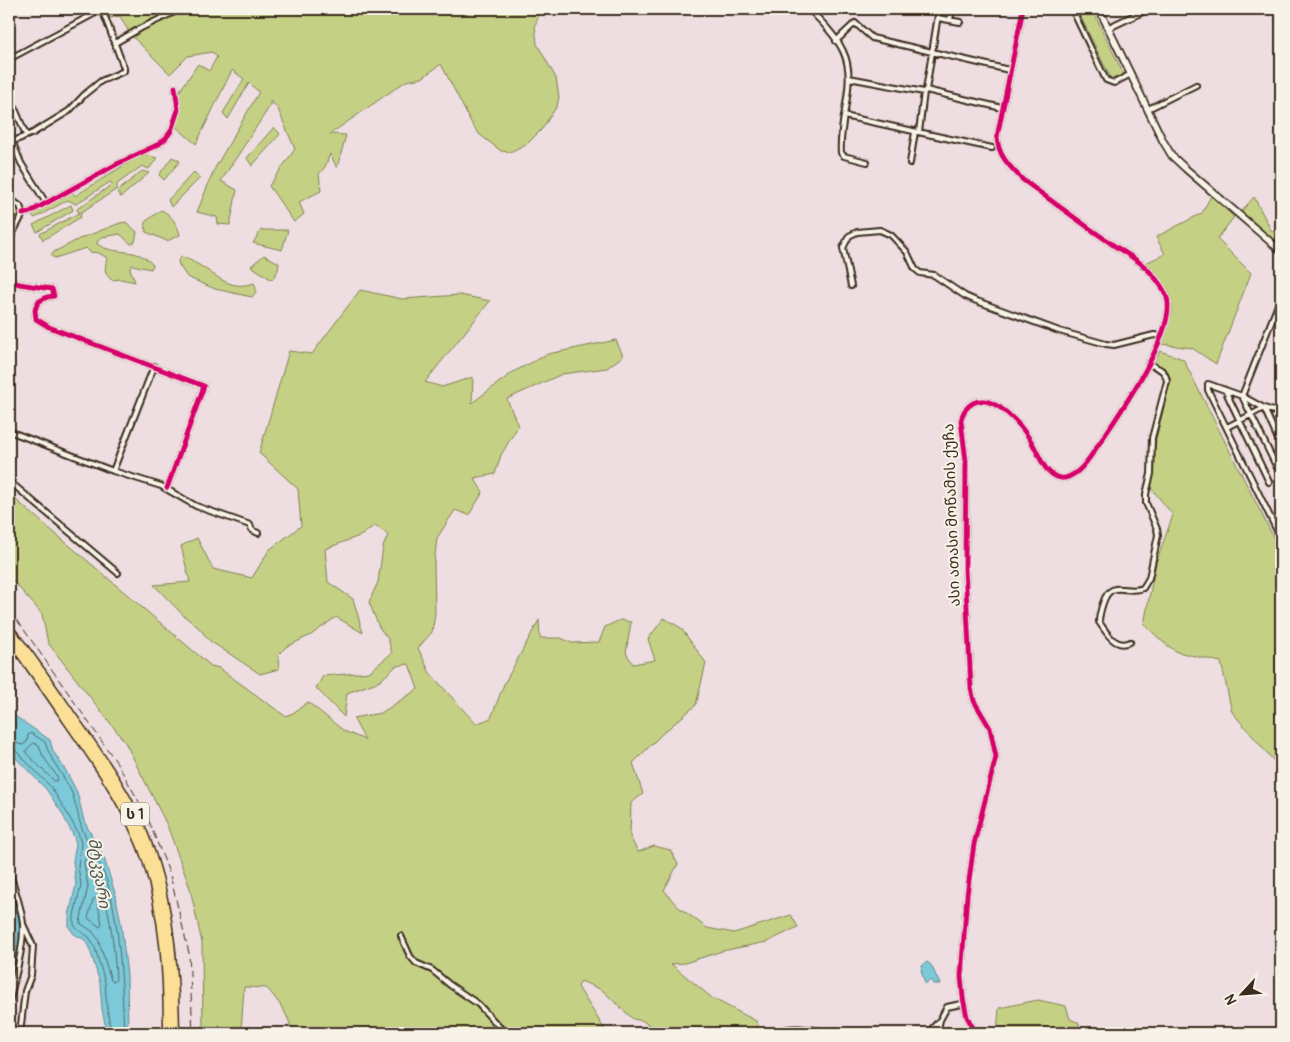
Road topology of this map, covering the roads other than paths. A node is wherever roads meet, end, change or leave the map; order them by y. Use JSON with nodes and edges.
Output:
{"nodes":[{"id":1,"x":102,"y":9,"type":"edge"},
{"id":2,"x":181,"y":9,"type":"edge"},
{"id":3,"x":809,"y":9,"type":"edge"},
{"id":4,"x":940,"y":9,"type":"edge"},
{"id":5,"x":952,"y":9,"type":"edge"},
{"id":6,"x":1023,"y":9,"type":"edge"},
{"id":7,"x":1072,"y":9,"type":"edge"},
{"id":8,"x":1099,"y":9,"type":"edge"},
{"id":9,"x":1148,"y":9,"type":"edge"},
{"id":10,"x":938,"y":18,"type":"junction"},
{"id":11,"x":950,"y":20,"type":"junction"},
{"id":12,"x":960,"y":22,"type":"dead end"},
{"id":13,"x":1108,"y":28,"type":"junction"},
{"id":14,"x":836,"y":41,"type":"junction"},
{"id":15,"x":115,"y":43,"type":"junction"},
{"id":16,"x":932,"y":53,"type":"junction"},
{"id":17,"x":9,"y":60,"type":"edge"},
{"id":18,"x":1009,"y":70,"type":"junction"},
{"id":19,"x":1131,"y":74,"type":"junction"},
{"id":20,"x":849,"y":78,"type":"junction"},
{"id":21,"x":1196,"y":85,"type":"dead end"},
{"id":22,"x":175,"y":87,"type":"dead end"},
{"id":23,"x":925,"y":91,"type":"junction"},
{"id":24,"x":9,"y":94,"type":"edge"},
{"id":25,"x":1002,"y":108,"type":"junction"},
{"id":26,"x":1148,"y":109,"type":"junction"},
{"id":27,"x":844,"y":116,"type":"junction"},
{"id":28,"x":917,"y":132,"type":"junction"},
{"id":29,"x":26,"y":135,"type":"junction"},
{"id":30,"x":11,"y":142,"type":"edge"},
{"id":31,"x":992,"y":148,"type":"dead end"},
{"id":32,"x":867,"y":162,"type":"dead end"},
{"id":33,"x":910,"y":163,"type":"dead end"},
{"id":34,"x":9,"y":198,"type":"edge"},
{"id":35,"x":46,"y":203,"type":"junction"},
{"id":36,"x":23,"y":214,"type":"junction"},
{"id":37,"x":9,"y":240,"type":"edge"},
{"id":38,"x":1281,"y":251,"type":"edge"},
{"id":39,"x":9,"y":280,"type":"edge"},
{"id":40,"x":851,"y":286,"type":"dead end"},
{"id":41,"x":1281,"y":297,"type":"edge"},
{"id":42,"x":1160,"y":336,"type":"junction"},
{"id":43,"x":1148,"y":364,"type":"junction"},
{"id":44,"x":154,"y":366,"type":"junction"},
{"id":45,"x":1225,"y":390,"type":"junction"},
{"id":46,"x":1242,"y":396,"type":"junction"},
{"id":47,"x":1264,"y":408,"type":"junction"},
{"id":48,"x":1251,"y":415,"type":"junction"},
{"id":49,"x":1281,"y":420,"type":"edge"},
{"id":50,"x":1239,"y":421,"type":"junction"},
{"id":51,"x":1226,"y":427,"type":"junction"},
{"id":52,"x":9,"y":431,"type":"edge"},
{"id":53,"x":1281,"y":446,"type":"edge"},
{"id":54,"x":113,"y":471,"type":"junction"},
{"id":55,"x":1281,"y":476,"type":"edge"},
{"id":56,"x":9,"y":481,"type":"edge"},
{"id":57,"x":1269,"y":482,"type":"dead end"},
{"id":58,"x":167,"y":488,"type":"junction"},
{"id":59,"x":258,"y":532,"type":"dead end"},
{"id":60,"x":1281,"y":539,"type":"edge"},
{"id":61,"x":118,"y":573,"type":"dead end"},
{"id":62,"x":9,"y":628,"type":"edge"},
{"id":63,"x":9,"y":637,"type":"edge"},
{"id":64,"x":9,"y":642,"type":"edge"},
{"id":65,"x":1130,"y":642,"type":"dead end"},
{"id":66,"x":17,"y":648,"type":"junction"},
{"id":67,"x":9,"y":870,"type":"edge"},
{"id":68,"x":23,"y":924,"type":"junction"},
{"id":69,"x":401,"y":936,"type":"dead end"},
{"id":70,"x":9,"y":1004,"type":"edge"},
{"id":71,"x":965,"y":1008,"type":"junction"},
{"id":72,"x":940,"y":1020,"type":"junction"},
{"id":73,"x":20,"y":1033,"type":"edge"},
{"id":74,"x":168,"y":1033,"type":"edge"},
{"id":75,"x":175,"y":1033,"type":"edge"},
{"id":76,"x":504,"y":1033,"type":"edge"},
{"id":77,"x":775,"y":1033,"type":"edge"},
{"id":78,"x":834,"y":1033,"type":"edge"},
{"id":79,"x":928,"y":1033,"type":"edge"},
{"id":80,"x":937,"y":1033,"type":"edge"},
{"id":81,"x":976,"y":1033,"type":"edge"}],
"edges":[{"from":1,"to":15,"type":"street"},
{"from":1,"to":17,"type":"street"},
{"from":2,"to":15,"type":"street"},
{"from":3,"to":14,"type":"street"},
{"from":4,"to":10,"type":"street"},
{"from":5,"to":11,"type":"street"},
{"from":6,"to":18,"type":"street","name":"ასი ათასი მოწამის ქუჩა"},
{"from":7,"to":19,"type":"street"},
{"from":8,"to":13,"type":"main road"},
{"from":9,"to":13,"type":"street"},
{"from":10,"to":11,"type":"street"},
{"from":10,"to":16,"type":"street"},
{"from":11,"to":12,"type":"street"},
{"from":13,"to":19,"type":"main road"},
{"from":14,"to":16,"type":"street"},
{"from":14,"to":20,"type":"street"},
{"from":15,"to":29,"type":"street"},
{"from":16,"to":18,"type":"street"},
{"from":16,"to":23,"type":"street"},
{"from":18,"to":25,"type":"street","name":"ასი ათასი მოწამის ქუჩა"},
{"from":19,"to":26,"type":"main road"},
{"from":20,"to":23,"type":"street"},
{"from":20,"to":27,"type":"street"},
{"from":21,"to":26,"type":"street"},
{"from":22,"to":35,"type":"street"},
{"from":23,"to":25,"type":"street"},
{"from":23,"to":28,"type":"street"},
{"from":24,"to":29,"type":"street"},
{"from":25,"to":42,"type":"street","name":"ასი ათასი მოწამის ქუჩა"},
{"from":26,"to":38,"type":"main road"},
{"from":27,"to":28,"type":"street"},
{"from":27,"to":32,"type":"street"},
{"from":28,"to":31,"type":"street"},
{"from":28,"to":33,"type":"street"},
{"from":29,"to":30,"type":"street"},
{"from":30,"to":35,"type":"street"},
{"from":34,"to":36,"type":"street"},
{"from":35,"to":36,"type":"street"},
{"from":36,"to":37,"type":"street"},
{"from":39,"to":44,"type":"street"},
{"from":40,"to":42,"type":"street"},
{"from":41,"to":46,"type":"street"},
{"from":42,"to":43,"type":"street","name":"ასი ათასი მოწამის ქუჩა"},
{"from":43,"to":65,"type":"street"},
{"from":43,"to":71,"type":"street","name":"ასი ათასი მოწამის ქუჩა"},
{"from":44,"to":54,"type":"street"},
{"from":44,"to":58,"type":"street"},
{"from":45,"to":46,"type":"street"},
{"from":45,"to":50,"type":"street"},
{"from":45,"to":51,"type":"street"},
{"from":46,"to":47,"type":"street"},
{"from":46,"to":48,"type":"street"},
{"from":47,"to":48,"type":"street"},
{"from":47,"to":49,"type":"street"},
{"from":47,"to":53,"type":"street"},
{"from":48,"to":50,"type":"street"},
{"from":48,"to":55,"type":"street"},
{"from":50,"to":51,"type":"street"},
{"from":50,"to":57,"type":"street"},
{"from":51,"to":60,"type":"street"},
{"from":52,"to":54,"type":"street"},
{"from":54,"to":58,"type":"street"},
{"from":56,"to":61,"type":"street"},
{"from":58,"to":59,"type":"street"},
{"from":62,"to":75,"type":"highway","number":"ს 1"},
{"from":63,"to":66,"type":"highway","number":"ს 1"},
{"from":64,"to":66,"type":"street"},
{"from":66,"to":74,"type":"highway","number":"ს 1"},
{"from":67,"to":68,"type":"street"},
{"from":68,"to":70,"type":"street"},
{"from":68,"to":73,"type":"street"},
{"from":69,"to":76,"type":"street"},
{"from":71,"to":72,"type":"street"},
{"from":71,"to":81,"type":"street","name":"ასი ათასი მოწამის ქუჩა"},
{"from":72,"to":79,"type":"street"},
{"from":72,"to":80,"type":"street"},
{"from":77,"to":78,"type":"street"}]}
